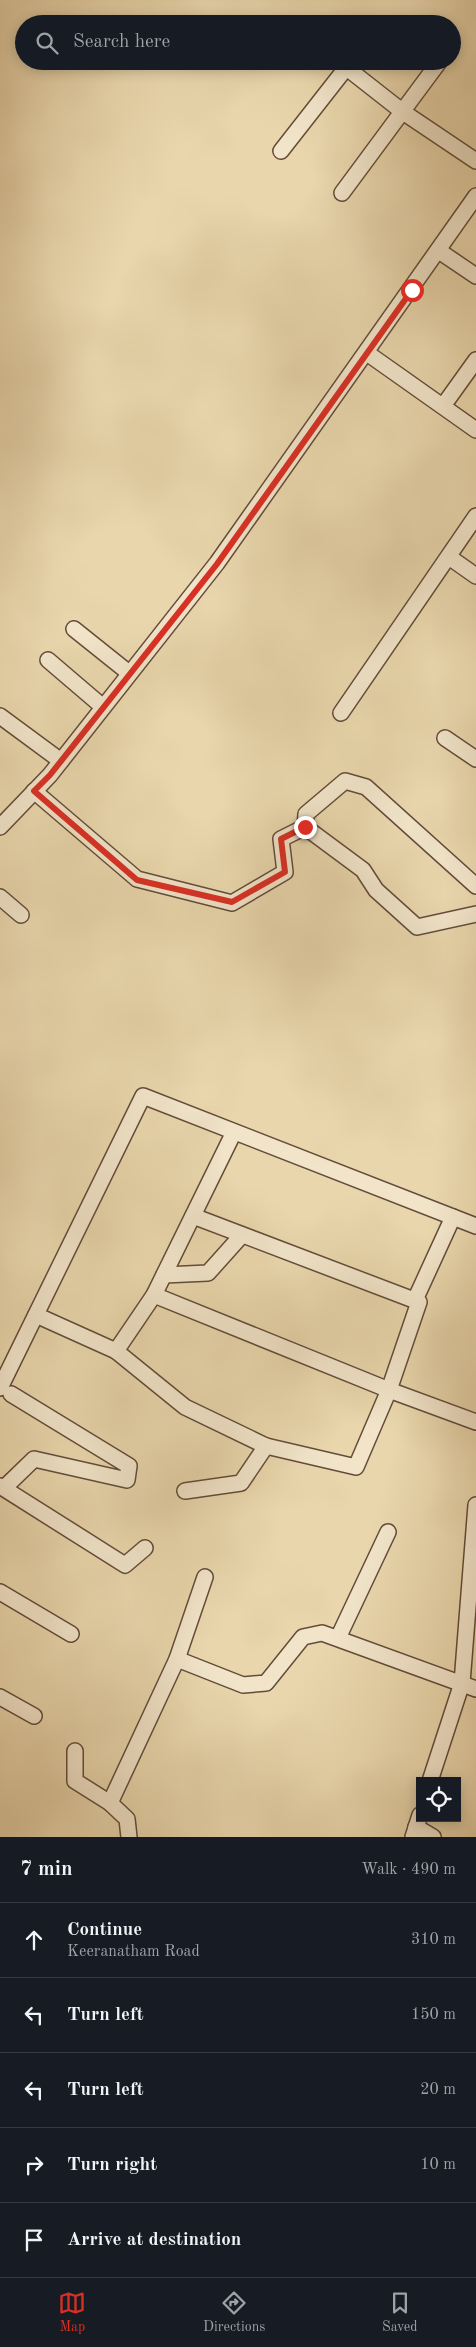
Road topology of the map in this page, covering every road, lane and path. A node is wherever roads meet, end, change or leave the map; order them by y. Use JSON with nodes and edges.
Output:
{"nodes":[{"id":1,"x":338,"y":70,"type":"edge"},
{"id":2,"x":350,"y":70,"type":"edge"},
{"id":3,"x":433,"y":70,"type":"edge"},
{"id":4,"x":403,"y":112,"type":"junction"},
{"id":5,"x":281,"y":151,"type":"dead end"},
{"id":6,"x":476,"y":161,"type":"edge"},
{"id":7,"x":342,"y":194,"type":"dead end"},
{"id":8,"x":476,"y":196,"type":"edge"},
{"id":9,"x":439,"y":251,"type":"junction"},
{"id":10,"x":476,"y":276,"type":"edge"},
{"id":11,"x":367,"y":353,"type":"junction"},
{"id":12,"x":476,"y":360,"type":"edge"},
{"id":13,"x":443,"y":406,"type":"junction"},
{"id":14,"x":476,"y":430,"type":"edge"},
{"id":15,"x":476,"y":516,"type":"edge"},
{"id":16,"x":449,"y":557,"type":"junction"},
{"id":17,"x":476,"y":576,"type":"edge"},
{"id":18,"x":74,"y":629,"type":"dead end"},
{"id":19,"x":48,"y":660,"type":"dead end"},
{"id":20,"x":129,"y":673,"type":"junction"},
{"id":21,"x":103,"y":707,"type":"junction"},
{"id":22,"x":341,"y":713,"type":"dead end"},
{"id":23,"x":0,"y":716,"type":"edge"},
{"id":24,"x":444,"y":738,"type":"dead end"},
{"id":25,"x":476,"y":759,"type":"edge"},
{"id":26,"x":61,"y":760,"type":"junction"},
{"id":27,"x":34,"y":791,"type":"junction"},
{"id":28,"x":0,"y":827,"type":"edge"},
{"id":29,"x":305,"y":827,"type":"junction"},
{"id":30,"x":476,"y":886,"type":"edge"},
{"id":31,"x":0,"y":897,"type":"edge"},
{"id":32,"x":476,"y":914,"type":"edge"},
{"id":33,"x":21,"y":915,"type":"dead end"},
{"id":34,"x":234,"y":1132,"type":"junction"},
{"id":35,"x":193,"y":1216,"type":"junction"},
{"id":36,"x":454,"y":1217,"type":"junction"},
{"id":37,"x":476,"y":1226,"type":"edge"},
{"id":38,"x":242,"y":1235,"type":"junction"},
{"id":39,"x":164,"y":1275,"type":"junction"},
{"id":40,"x":154,"y":1295,"type":"junction"},
{"id":41,"x":415,"y":1300,"type":"junction"},
{"id":42,"x":36,"y":1315,"type":"junction"},
{"id":43,"x":116,"y":1351,"type":"junction"},
{"id":44,"x":390,"y":1390,"type":"junction"},
{"id":45,"x":5,"y":1391,"type":"edge"},
{"id":46,"x":476,"y":1422,"type":"edge"},
{"id":47,"x":266,"y":1446,"type":"junction"},
{"id":48,"x":2,"y":1487,"type":"edge"},
{"id":49,"x":184,"y":1491,"type":"dead end"},
{"id":50,"x":476,"y":1505,"type":"edge"},
{"id":51,"x":388,"y":1532,"type":"dead end"},
{"id":52,"x":145,"y":1548,"type":"dead end"},
{"id":53,"x":205,"y":1577,"type":"dead end"},
{"id":54,"x":474,"y":1585,"type":"edge"},
{"id":55,"x":0,"y":1592,"type":"edge"},
{"id":56,"x":71,"y":1634,"type":"dead end"},
{"id":57,"x":338,"y":1638,"type":"junction"},
{"id":58,"x":177,"y":1659,"type":"junction"},
{"id":59,"x":469,"y":1686,"type":"edge"},
{"id":60,"x":0,"y":1697,"type":"edge"},
{"id":61,"x":34,"y":1716,"type":"dead end"},
{"id":62,"x":75,"y":1751,"type":"dead end"},
{"id":63,"x":432,"y":1777,"type":"edge"},
{"id":64,"x":110,"y":1803,"type":"junction"},
{"id":65,"x":416,"y":1826,"type":"edge"},
{"id":66,"x":129,"y":1837,"type":"edge"},
{"id":67,"x":433,"y":1837,"type":"edge"}],
"edges":[{"from":1,"to":5,"type":"street"},
{"from":2,"to":4,"type":"street"},
{"from":3,"to":4,"type":"street"},
{"from":4,"to":6,"type":"street"},
{"from":4,"to":7,"type":"street"},
{"from":8,"to":9,"type":"street"},
{"from":9,"to":10,"type":"street"},
{"from":9,"to":11,"type":"street"},
{"from":11,"to":13,"type":"street"},
{"from":11,"to":20,"type":"street"},
{"from":12,"to":13,"type":"street"},
{"from":13,"to":14,"type":"street"},
{"from":15,"to":16,"type":"street"},
{"from":16,"to":17,"type":"street"},
{"from":16,"to":22,"type":"street"},
{"from":18,"to":20,"type":"street"},
{"from":19,"to":21,"type":"street"},
{"from":20,"to":21,"type":"street"},
{"from":21,"to":26,"type":"street"},
{"from":23,"to":26,"type":"street"},
{"from":24,"to":25,"type":"street"},
{"from":26,"to":27,"type":"street"},
{"from":27,"to":28,"type":"street"},
{"from":27,"to":29,"type":"street"},
{"from":29,"to":30,"type":"street"},
{"from":29,"to":32,"type":"street"},
{"from":31,"to":33,"type":"street"},
{"from":34,"to":35,"type":"street"},
{"from":34,"to":36,"type":"street"},
{"from":34,"to":42,"type":"street"},
{"from":35,"to":38,"type":"street"},
{"from":35,"to":39,"type":"street"},
{"from":36,"to":37,"type":"street"},
{"from":36,"to":41,"type":"street"},
{"from":38,"to":39,"type":"street"},
{"from":38,"to":41,"type":"street"},
{"from":39,"to":40,"type":"street"},
{"from":40,"to":43,"type":"street"},
{"from":40,"to":44,"type":"street"},
{"from":41,"to":44,"type":"street"},
{"from":42,"to":43,"type":"street"},
{"from":42,"to":45,"type":"street"},
{"from":43,"to":47,"type":"street"},
{"from":44,"to":46,"type":"street"},
{"from":44,"to":47,"type":"street"},
{"from":45,"to":48,"type":"street"},
{"from":47,"to":49,"type":"street"},
{"from":48,"to":52,"type":"street"},
{"from":50,"to":54,"type":"street"},
{"from":51,"to":57,"type":"street"},
{"from":53,"to":58,"type":"street"},
{"from":54,"to":59,"type":"street"},
{"from":55,"to":56,"type":"street"},
{"from":57,"to":58,"type":"street"},
{"from":57,"to":59,"type":"street"},
{"from":58,"to":64,"type":"street"},
{"from":59,"to":63,"type":"street"},
{"from":60,"to":61,"type":"street"},
{"from":62,"to":64,"type":"street"},
{"from":64,"to":66,"type":"street"},
{"from":65,"to":67,"type":"street"}]}
